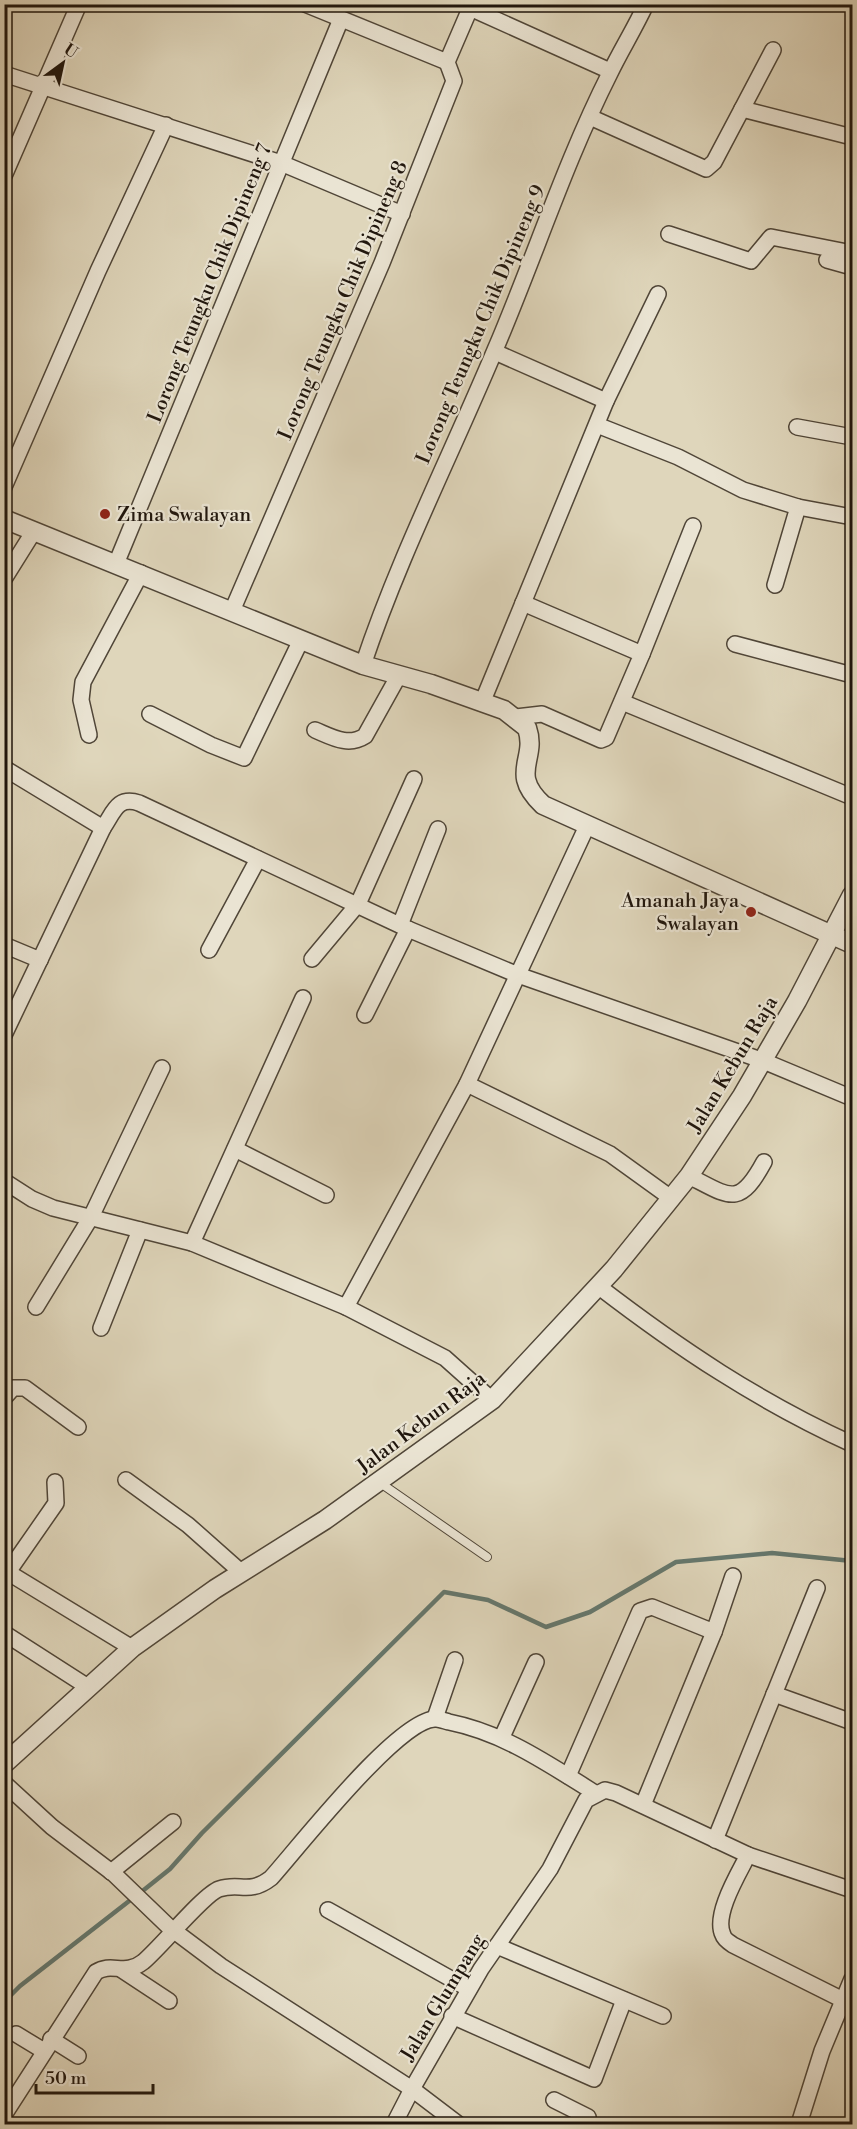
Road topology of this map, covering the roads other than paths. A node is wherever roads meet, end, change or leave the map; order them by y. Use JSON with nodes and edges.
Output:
{"nodes":[{"id":1,"x":79,"y":4,"type":"edge"},
{"id":2,"x":305,"y":4,"type":"edge"},
{"id":3,"x":646,"y":4,"type":"edge"},
{"id":4,"x":471,"y":6,"type":"edge"},
{"id":5,"x":341,"y":19,"type":"junction"},
{"id":6,"x":773,"y":50,"type":"dead end"},
{"id":7,"x":447,"y":62,"type":"junction"},
{"id":8,"x":610,"y":71,"type":"junction"},
{"id":9,"x":4,"y":74,"type":"edge"},
{"id":10,"x":44,"y":85,"type":"junction"},
{"id":11,"x":742,"y":109,"type":"junction"},
{"id":12,"x":590,"y":117,"type":"junction"},
{"id":13,"x":166,"y":125,"type":"junction"},
{"id":14,"x":852,"y":136,"type":"edge"},
{"id":15,"x":281,"y":163,"type":"junction"},
{"id":16,"x":4,"y":177,"type":"edge"},
{"id":17,"x":402,"y":214,"type":"junction"},
{"id":18,"x":669,"y":234,"type":"dead end"},
{"id":19,"x":852,"y":253,"type":"edge"},
{"id":20,"x":827,"y":260,"type":"dead end"},
{"id":21,"x":852,"y":267,"type":"edge"},
{"id":22,"x":658,"y":294,"type":"dead end"},
{"id":23,"x":495,"y":352,"type":"junction"},
{"id":24,"x":606,"y":400,"type":"junction"},
{"id":25,"x":597,"y":425,"type":"junction"},
{"id":26,"x":797,"y":427,"type":"dead end"},
{"id":27,"x":852,"y":437,"type":"edge"},
{"id":28,"x":4,"y":487,"type":"edge"},
{"id":29,"x":798,"y":507,"type":"junction"},
{"id":30,"x":852,"y":517,"type":"edge"},
{"id":31,"x":4,"y":519,"type":"edge"},
{"id":32,"x":693,"y":526,"type":"dead end"},
{"id":33,"x":34,"y":531,"type":"junction"},
{"id":34,"x":116,"y":564,"type":"junction"},
{"id":35,"x":141,"y":573,"type":"junction"},
{"id":36,"x":4,"y":579,"type":"edge"},
{"id":37,"x":775,"y":585,"type":"dead end"},
{"id":38,"x":523,"y":603,"type":"junction"},
{"id":39,"x":232,"y":611,"type":"junction"},
{"id":40,"x":301,"y":640,"type":"junction"},
{"id":41,"x":735,"y":644,"type":"dead end"},
{"id":42,"x":642,"y":654,"type":"junction"},
{"id":43,"x":363,"y":665,"type":"junction"},
{"id":44,"x":399,"y":675,"type":"junction"},
{"id":45,"x":852,"y":675,"type":"edge"},
{"id":46,"x":622,"y":702,"type":"junction"},
{"id":47,"x":482,"y":703,"type":"junction"},
{"id":48,"x":150,"y":714,"type":"dead end"},
{"id":49,"x":516,"y":717,"type":"junction"},
{"id":50,"x":315,"y":730,"type":"dead end"},
{"id":51,"x":89,"y":735,"type":"dead end"},
{"id":52,"x":4,"y":768,"type":"edge"},
{"id":53,"x":414,"y":779,"type":"dead end"},
{"id":54,"x":852,"y":797,"type":"edge"},
{"id":55,"x":587,"y":826,"type":"junction"},
{"id":56,"x":103,"y":828,"type":"junction"},
{"id":57,"x":438,"y":829,"type":"dead end"},
{"id":58,"x":258,"y":859,"type":"junction"},
{"id":59,"x":852,"y":895,"type":"edge"},
{"id":60,"x":358,"y":904,"type":"junction"},
{"id":61,"x":404,"y":927,"type":"junction"},
{"id":62,"x":832,"y":936,"type":"junction"},
{"id":63,"x":852,"y":944,"type":"edge"},
{"id":64,"x":4,"y":945,"type":"edge"},
{"id":65,"x":209,"y":950,"type":"dead end"},
{"id":66,"x":312,"y":959,"type":"dead end"},
{"id":67,"x":40,"y":960,"type":"junction"},
{"id":68,"x":518,"y":975,"type":"junction"},
{"id":69,"x":303,"y":998,"type":"dead end"},
{"id":70,"x":365,"y":1015,"type":"dead end"},
{"id":71,"x":4,"y":1035,"type":"edge"},
{"id":72,"x":761,"y":1060,"type":"junction"},
{"id":73,"x":162,"y":1068,"type":"dead end"},
{"id":74,"x":467,"y":1084,"type":"junction"},
{"id":75,"x":852,"y":1098,"type":"edge"},
{"id":76,"x":235,"y":1149,"type":"junction"},
{"id":77,"x":764,"y":1162,"type":"dead end"},
{"id":78,"x":689,"y":1176,"type":"junction"},
{"id":79,"x":4,"y":1181,"type":"edge"},
{"id":80,"x":326,"y":1195,"type":"dead end"},
{"id":81,"x":671,"y":1198,"type":"junction"},
{"id":82,"x":91,"y":1217,"type":"junction"},
{"id":83,"x":140,"y":1230,"type":"junction"},
{"id":84,"x":192,"y":1244,"type":"junction"},
{"id":85,"x":598,"y":1286,"type":"junction"},
{"id":86,"x":36,"y":1307,"type":"dead end"},
{"id":87,"x":346,"y":1307,"type":"junction"},
{"id":88,"x":101,"y":1328,"type":"dead end"},
{"id":89,"x":4,"y":1398,"type":"edge"},
{"id":90,"x":492,"y":1400,"type":"junction"},
{"id":91,"x":78,"y":1427,"type":"dead end"},
{"id":92,"x":852,"y":1444,"type":"edge"},
{"id":93,"x":126,"y":1480,"type":"dead end"},
{"id":94,"x":55,"y":1482,"type":"dead end"},
{"id":95,"x":379,"y":1482,"type":"junction"},
{"id":96,"x":487,"y":1557,"type":"dead end"},
{"id":97,"x":6,"y":1571,"type":"edge"},
{"id":98,"x":242,"y":1572,"type":"junction"},
{"id":99,"x":733,"y":1576,"type":"dead end"},
{"id":100,"x":817,"y":1587,"type":"dead end"},
{"id":101,"x":714,"y":1632,"type":"junction"},
{"id":102,"x":7,"y":1635,"type":"dead end"},
{"id":103,"x":132,"y":1648,"type":"junction"},
{"id":104,"x":455,"y":1660,"type":"dead end"},
{"id":105,"x":536,"y":1662,"type":"dead end"},
{"id":106,"x":88,"y":1687,"type":"junction"},
{"id":107,"x":774,"y":1694,"type":"junction"},
{"id":108,"x":435,"y":1718,"type":"junction"},
{"id":109,"x":851,"y":1718,"type":"edge"},
{"id":110,"x":502,"y":1737,"type":"junction"},
{"id":111,"x":4,"y":1764,"type":"edge"},
{"id":112,"x":568,"y":1776,"type":"junction"},
{"id":113,"x":4,"y":1783,"type":"edge"},
{"id":114,"x":595,"y":1793,"type":"junction"},
{"id":115,"x":643,"y":1805,"type":"junction"},
{"id":116,"x":173,"y":1822,"type":"dead end"},
{"id":117,"x":715,"y":1840,"type":"junction"},
{"id":118,"x":748,"y":1855,"type":"junction"},
{"id":119,"x":111,"y":1872,"type":"junction"},
{"id":120,"x":852,"y":1890,"type":"edge"},
{"id":121,"x":328,"y":1910,"type":"dead end"},
{"id":122,"x":172,"y":1929,"type":"junction"},
{"id":123,"x":497,"y":1947,"type":"junction"},
{"id":124,"x":122,"y":1970,"type":"junction"},
{"id":125,"x":852,"y":1979,"type":"edge"},
{"id":126,"x":469,"y":1989,"type":"junction"},
{"id":127,"x":624,"y":2000,"type":"junction"},
{"id":128,"x":843,"y":2000,"type":"junction"},
{"id":129,"x":169,"y":2001,"type":"dead end"},
{"id":130,"x":452,"y":2016,"type":"junction"},
{"id":131,"x":663,"y":2016,"type":"dead end"},
{"id":132,"x":16,"y":2034,"type":"dead end"},
{"id":133,"x":47,"y":2045,"type":"junction"},
{"id":134,"x":78,"y":2056,"type":"dead end"},
{"id":135,"x":412,"y":2089,"type":"junction"},
{"id":136,"x":554,"y":2100,"type":"dead end"},
{"id":137,"x":4,"y":2115,"type":"edge"},
{"id":138,"x":4,"y":2122,"type":"edge"},
{"id":139,"x":9,"y":2124,"type":"edge"},
{"id":140,"x":394,"y":2124,"type":"edge"},
{"id":141,"x":458,"y":2124,"type":"edge"},
{"id":142,"x":584,"y":2124,"type":"edge"},
{"id":143,"x":800,"y":2124,"type":"edge"}],
"edges":[{"from":1,"to":10,"type":"street"},
{"from":2,"to":5,"type":"street"},
{"from":3,"to":8,"type":"street","name":"Lorong Teungku Chik Dipineng 9"},
{"from":4,"to":7,"type":"street"},
{"from":4,"to":8,"type":"street"},
{"from":5,"to":7,"type":"street"},
{"from":5,"to":15,"type":"street","name":"Lorong Teungku Chik Dipineng 7"},
{"from":6,"to":11,"type":"street"},
{"from":7,"to":17,"type":"street","name":"Lorong Teungku Chik Dipineng 8"},
{"from":8,"to":12,"type":"street","name":"Lorong Teungku Chik Dipineng 9"},
{"from":9,"to":10,"type":"street"},
{"from":10,"to":13,"type":"street"},
{"from":10,"to":16,"type":"street"},
{"from":11,"to":12,"type":"street"},
{"from":11,"to":14,"type":"street"},
{"from":12,"to":23,"type":"street","name":"Lorong Teungku Chik Dipineng 9"},
{"from":13,"to":15,"type":"street"},
{"from":13,"to":28,"type":"street"},
{"from":15,"to":17,"type":"street"},
{"from":15,"to":34,"type":"street","name":"Lorong Teungku Chik Dipineng 7"},
{"from":17,"to":39,"type":"street","name":"Lorong Teungku Chik Dipineng 8"},
{"from":18,"to":19,"type":"street"},
{"from":20,"to":21,"type":"street"},
{"from":22,"to":24,"type":"street"},
{"from":23,"to":24,"type":"street"},
{"from":23,"to":43,"type":"street","name":"Lorong Teungku Chik Dipineng 9"},
{"from":24,"to":25,"type":"street"},
{"from":25,"to":29,"type":"street"},
{"from":25,"to":38,"type":"street"},
{"from":26,"to":27,"type":"street"},
{"from":29,"to":30,"type":"street"},
{"from":29,"to":37,"type":"street"},
{"from":31,"to":33,"type":"street"},
{"from":32,"to":42,"type":"street"},
{"from":33,"to":34,"type":"street"},
{"from":33,"to":36,"type":"street"},
{"from":34,"to":35,"type":"street"},
{"from":35,"to":39,"type":"street"},
{"from":35,"to":51,"type":"street"},
{"from":38,"to":42,"type":"street"},
{"from":38,"to":47,"type":"street"},
{"from":39,"to":40,"type":"street"},
{"from":40,"to":43,"type":"street"},
{"from":40,"to":48,"type":"street"},
{"from":41,"to":45,"type":"street"},
{"from":42,"to":46,"type":"street"},
{"from":43,"to":44,"type":"street"},
{"from":44,"to":47,"type":"street"},
{"from":44,"to":50,"type":"street"},
{"from":46,"to":49,"type":"street"},
{"from":46,"to":54,"type":"street"},
{"from":47,"to":49,"type":"street"},
{"from":49,"to":55,"type":"street"},
{"from":52,"to":56,"type":"street"},
{"from":53,"to":60,"type":"street"},
{"from":55,"to":62,"type":"street"},
{"from":55,"to":68,"type":"street"},
{"from":56,"to":58,"type":"street"},
{"from":56,"to":67,"type":"street"},
{"from":57,"to":61,"type":"street"},
{"from":58,"to":60,"type":"street"},
{"from":58,"to":65,"type":"street"},
{"from":59,"to":62,"type":"street","name":"Jalan Kebun Raja"},
{"from":60,"to":61,"type":"street"},
{"from":60,"to":66,"type":"street"},
{"from":61,"to":68,"type":"street"},
{"from":61,"to":70,"type":"street"},
{"from":62,"to":63,"type":"street"},
{"from":62,"to":72,"type":"street","name":"Jalan Kebun Raja"},
{"from":64,"to":67,"type":"street"},
{"from":67,"to":71,"type":"street"},
{"from":68,"to":72,"type":"street"},
{"from":68,"to":74,"type":"street"},
{"from":69,"to":76,"type":"street"},
{"from":72,"to":75,"type":"street"},
{"from":72,"to":78,"type":"street","name":"Jalan Kebun Raja"},
{"from":73,"to":82,"type":"street"},
{"from":74,"to":81,"type":"street"},
{"from":74,"to":87,"type":"street"},
{"from":76,"to":80,"type":"street"},
{"from":76,"to":84,"type":"street"},
{"from":77,"to":78,"type":"street"},
{"from":78,"to":81,"type":"street","name":"Jalan Kebun Raja"},
{"from":79,"to":82,"type":"street"},
{"from":81,"to":85,"type":"street","name":"Jalan Kebun Raja"},
{"from":82,"to":83,"type":"street"},
{"from":82,"to":86,"type":"street"},
{"from":83,"to":84,"type":"street"},
{"from":83,"to":88,"type":"street"},
{"from":84,"to":87,"type":"street"},
{"from":85,"to":90,"type":"street","name":"Jalan Kebun Raja"},
{"from":85,"to":92,"type":"street"},
{"from":87,"to":90,"type":"street"},
{"from":89,"to":91,"type":"street"},
{"from":90,"to":95,"type":"street","name":"Jalan Kebun Raja"},
{"from":93,"to":98,"type":"street"},
{"from":94,"to":97,"type":"street"},
{"from":95,"to":96,"type":"lane"},
{"from":95,"to":98,"type":"street","name":"Jalan Kebun Raja"},
{"from":97,"to":103,"type":"street"},
{"from":98,"to":103,"type":"street","name":"Jalan Kebun Raja"},
{"from":99,"to":101,"type":"street"},
{"from":100,"to":107,"type":"street"},
{"from":101,"to":112,"type":"street"},
{"from":101,"to":115,"type":"street"},
{"from":102,"to":106,"type":"street"},
{"from":103,"to":106,"type":"street","name":"Jalan Kebun Raja"},
{"from":104,"to":108,"type":"street"},
{"from":105,"to":110,"type":"street"},
{"from":106,"to":111,"type":"street","name":"Jalan Kebun Raja"},
{"from":107,"to":109,"type":"street"},
{"from":107,"to":117,"type":"street"},
{"from":108,"to":110,"type":"street"},
{"from":108,"to":122,"type":"street"},
{"from":110,"to":112,"type":"street"},
{"from":112,"to":114,"type":"street"},
{"from":113,"to":119,"type":"street","name":"Jalan Glumpang"},
{"from":114,"to":115,"type":"street"},
{"from":114,"to":123,"type":"street","name":"Jalan Glumpang"},
{"from":115,"to":117,"type":"street"},
{"from":116,"to":119,"type":"street"},
{"from":117,"to":118,"type":"street"},
{"from":118,"to":120,"type":"street"},
{"from":118,"to":128,"type":"street"},
{"from":119,"to":122,"type":"street","name":"Jalan Glumpang"},
{"from":121,"to":126,"type":"street"},
{"from":122,"to":124,"type":"street"},
{"from":122,"to":135,"type":"street","name":"Jalan Glumpang"},
{"from":123,"to":126,"type":"street","name":"Jalan Glumpang"},
{"from":123,"to":127,"type":"street"},
{"from":124,"to":129,"type":"street"},
{"from":124,"to":133,"type":"street"},
{"from":125,"to":128,"type":"street"},
{"from":126,"to":130,"type":"street","name":"Jalan Glumpang"},
{"from":127,"to":130,"type":"street"},
{"from":127,"to":131,"type":"street"},
{"from":128,"to":143,"type":"street"},
{"from":130,"to":135,"type":"street","name":"Jalan Glumpang"},
{"from":132,"to":133,"type":"street"},
{"from":133,"to":134,"type":"street"},
{"from":133,"to":137,"type":"street"},
{"from":135,"to":140,"type":"street"},
{"from":135,"to":141,"type":"street"},
{"from":136,"to":142,"type":"street"},
{"from":138,"to":139,"type":"street"}]}
